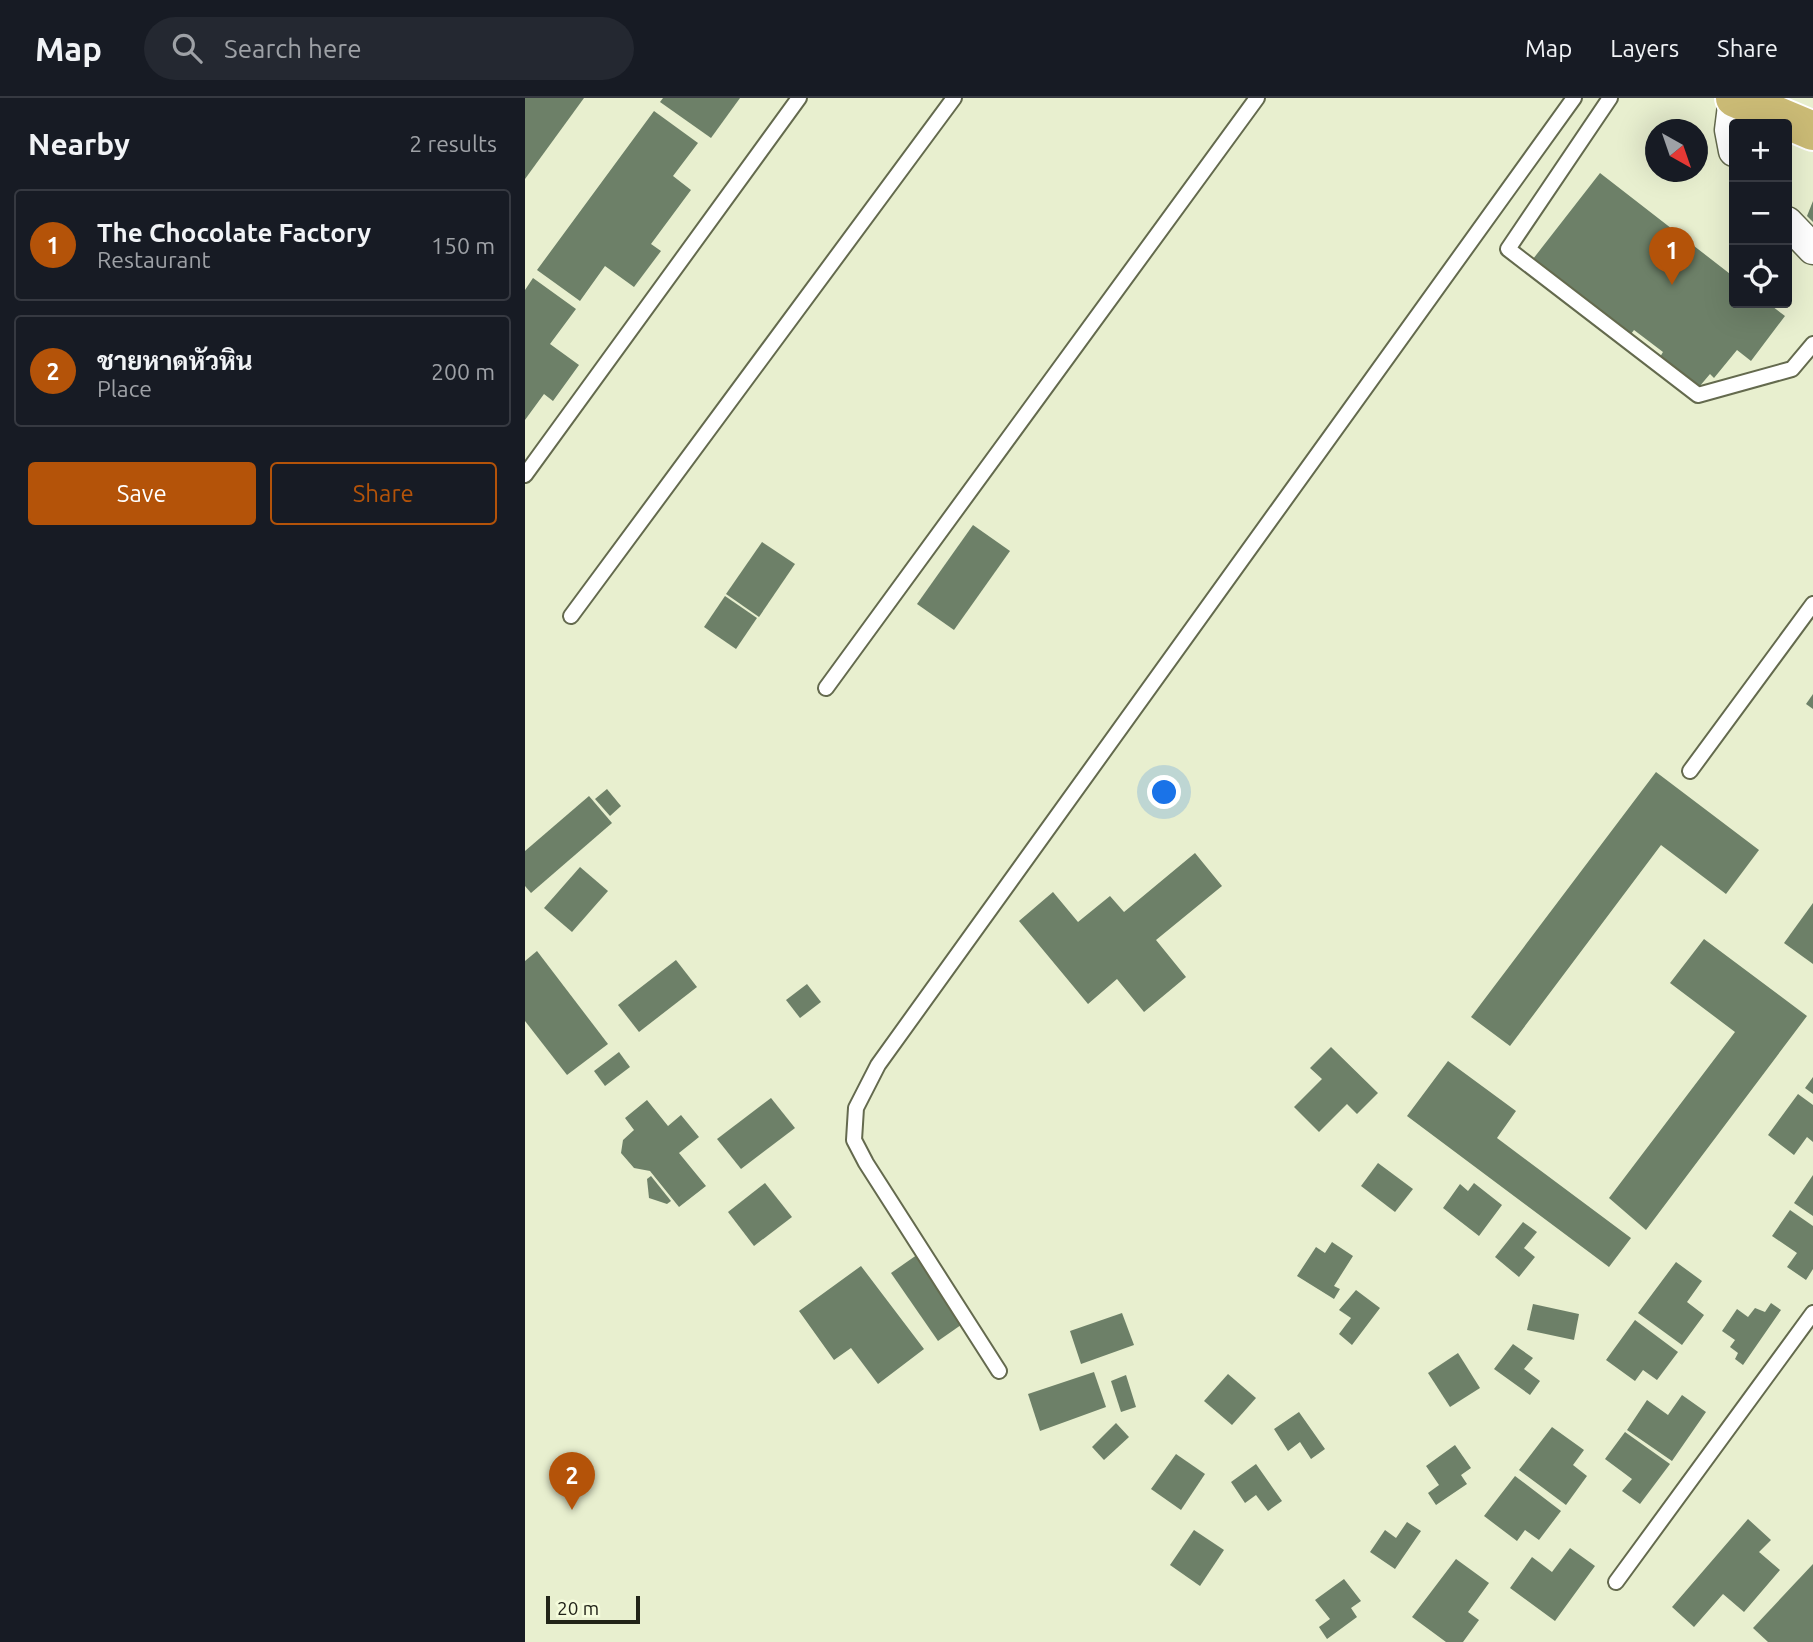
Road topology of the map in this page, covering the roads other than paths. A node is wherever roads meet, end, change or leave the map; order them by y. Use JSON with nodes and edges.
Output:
{"nodes":[{"id":1,"x":799,"y":98,"type":"edge"},
{"id":2,"x":954,"y":98,"type":"edge"},
{"id":3,"x":1257,"y":98,"type":"edge"},
{"id":4,"x":1574,"y":98,"type":"edge"},
{"id":5,"x":1610,"y":98,"type":"edge"},
{"id":6,"x":1735,"y":98,"type":"edge"},
{"id":7,"x":1732,"y":119,"type":"edge"},
{"id":8,"x":1813,"y":131,"type":"edge"},
{"id":9,"x":1792,"y":227,"type":"edge"},
{"id":10,"x":1813,"y":249,"type":"edge"},
{"id":11,"x":1813,"y":344,"type":"edge"},
{"id":12,"x":525,"y":475,"type":"edge"},
{"id":13,"x":1813,"y":604,"type":"edge"},
{"id":14,"x":571,"y":616,"type":"dead end"},
{"id":15,"x":826,"y":688,"type":"dead end"},
{"id":16,"x":1691,"y":771,"type":"dead end"},
{"id":17,"x":1813,"y":1313,"type":"edge"},
{"id":18,"x":999,"y":1371,"type":"dead end"},
{"id":19,"x":1616,"y":1582,"type":"dead end"}],
"edges":[{"from":1,"to":12,"type":"lane"},
{"from":2,"to":14,"type":"lane"},
{"from":3,"to":15,"type":"lane"},
{"from":4,"to":18,"type":"lane"},
{"from":5,"to":11,"type":"lane"},
{"from":6,"to":7,"type":"street"},
{"from":6,"to":8,"type":"main road"},
{"from":9,"to":10,"type":"street"},
{"from":13,"to":16,"type":"lane"},
{"from":17,"to":19,"type":"lane"}]}
